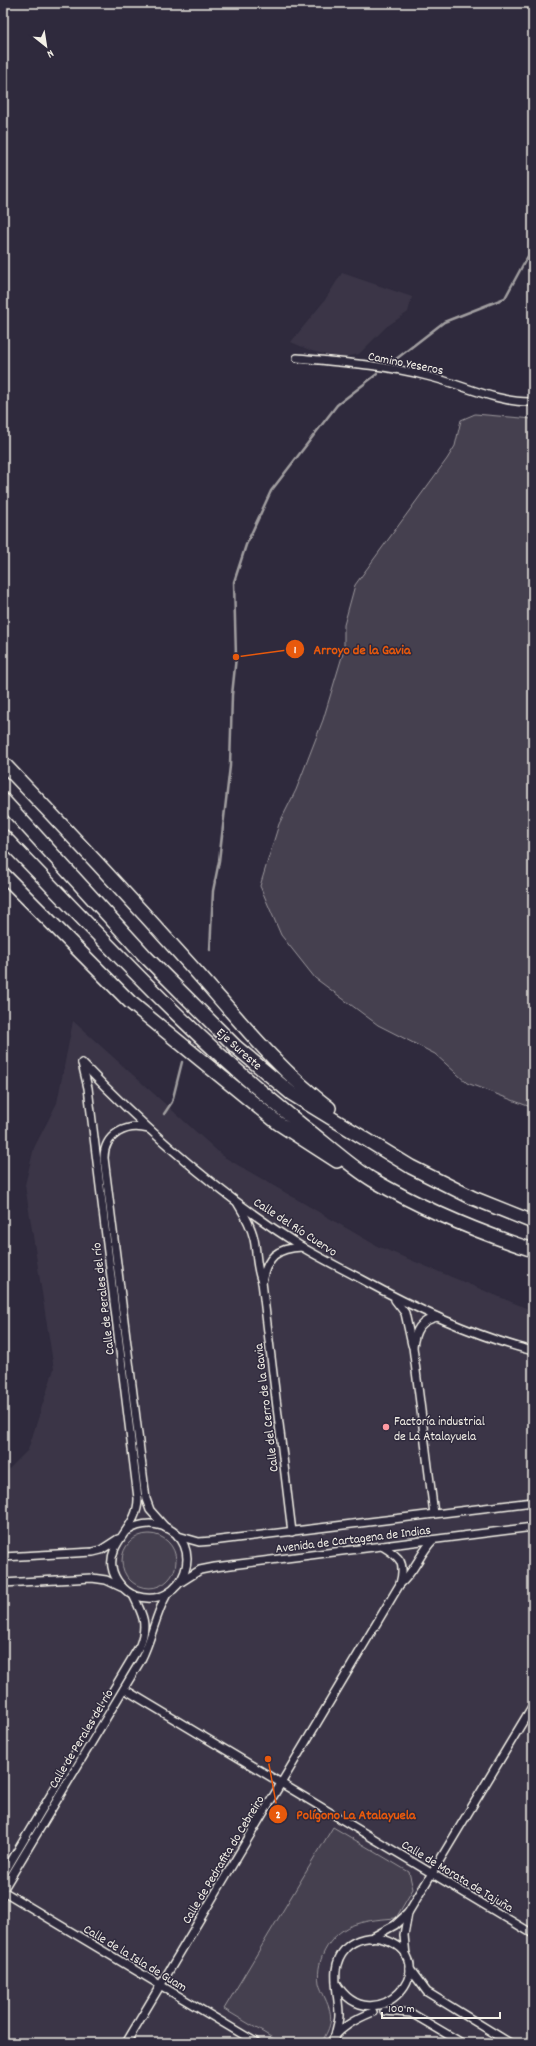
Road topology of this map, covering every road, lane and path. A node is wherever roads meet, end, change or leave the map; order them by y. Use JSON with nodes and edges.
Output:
{"nodes":[{"id":1,"x":297,"y":358,"type":"dead end"},
{"id":2,"x":533,"y":402,"type":"edge"},
{"id":3,"x":3,"y":763,"type":"edge"},
{"id":4,"x":3,"y":800,"type":"edge"},
{"id":5,"x":3,"y":836,"type":"edge"},
{"id":6,"x":3,"y":874,"type":"edge"},
{"id":7,"x":82,"y":1063,"type":"joint"},
{"id":8,"x":149,"y":1130,"type":"junction"},
{"id":9,"x":382,"y":1150,"type":"junction"},
{"id":10,"x":372,"y":1180,"type":"junction"},
{"id":11,"x":236,"y":1201,"type":"junction"},
{"id":12,"x":533,"y":1222,"type":"edge"},
{"id":13,"x":302,"y":1247,"type":"junction"},
{"id":14,"x":533,"y":1250,"type":"edge"},
{"id":15,"x":262,"y":1282,"type":"junction"},
{"id":16,"x":393,"y":1296,"type":"junction"},
{"id":17,"x":437,"y":1317,"type":"junction"},
{"id":18,"x":413,"y":1347,"type":"junction"},
{"id":19,"x":533,"y":1351,"type":"edge"},
{"id":20,"x":533,"y":1502,"type":"edge"},
{"id":21,"x":434,"y":1514,"type":"junction"},
{"id":22,"x":533,"y":1527,"type":"edge"},
{"id":23,"x":166,"y":1528,"type":"junction"},
{"id":24,"x":127,"y":1531,"type":"junction"},
{"id":25,"x":292,"y":1532,"type":"junction"},
{"id":26,"x":178,"y":1536,"type":"junction"},
{"id":27,"x":122,"y":1537,"type":"junction"},
{"id":28,"x":433,"y":1540,"type":"junction"},
{"id":29,"x":382,"y":1546,"type":"junction"},
{"id":30,"x":3,"y":1557,"type":"edge"},
{"id":31,"x":11,"y":1582,"type":"junction"},
{"id":32,"x":3,"y":1583,"type":"edge"},
{"id":33,"x":180,"y":1583,"type":"junction"},
{"id":34,"x":400,"y":1584,"type":"junction"},
{"id":35,"x":123,"y":1588,"type":"junction"},
{"id":36,"x":3,"y":1589,"type":"edge"},
{"id":37,"x":167,"y":1594,"type":"junction"},
{"id":38,"x":134,"y":1595,"type":"junction"},
{"id":39,"x":124,"y":1689,"type":"junction"},
{"id":40,"x":533,"y":1705,"type":"edge"},
{"id":41,"x":281,"y":1783,"type":"junction"},
{"id":42,"x":432,"y":1873,"type":"junction"},
{"id":43,"x":3,"y":1875,"type":"edge"},
{"id":44,"x":3,"y":1890,"type":"edge"},
{"id":45,"x":408,"y":1913,"type":"junction"},
{"id":46,"x":533,"y":1934,"type":"edge"},
{"id":47,"x":371,"y":1938,"type":"junction"},
{"id":48,"x":406,"y":1956,"type":"junction"},
{"id":49,"x":410,"y":1969,"type":"junction"},
{"id":50,"x":336,"y":1984,"type":"junction"},
{"id":51,"x":161,"y":1985,"type":"junction"},
{"id":52,"x":382,"y":2011,"type":"junction"},
{"id":53,"x":373,"y":2012,"type":"junction"},
{"id":54,"x":335,"y":2036,"type":"junction"},
{"id":55,"x":126,"y":2043,"type":"edge"},
{"id":56,"x":257,"y":2043,"type":"edge"},
{"id":57,"x":330,"y":2043,"type":"edge"},
{"id":58,"x":462,"y":2043,"type":"edge"},
{"id":59,"x":510,"y":2043,"type":"edge"}],
"edges":[{"from":1,"to":2,"type":"street","name":"Camino Yeseros"},
{"from":3,"to":9,"type":"highway"},
{"from":4,"to":9,"type":"highway","name":"Eje Sureste"},
{"from":5,"to":10,"type":"highway","name":"Eje Sureste"},
{"from":6,"to":10,"type":"highway"},
{"from":7,"to":8,"type":"street","name":"Calle del Río Cuervo"},
{"from":7,"to":24,"type":"street","name":"Calle de Perales del río"},
{"from":8,"to":11,"type":"street","name":"Calle del Río Cuervo"},
{"from":8,"to":23,"type":"street","name":"Calle de Perales del río"},
{"from":9,"to":12,"type":"highway","name":"Eje Sureste"},
{"from":10,"to":14,"type":"highway","name":"Eje Sureste"},
{"from":11,"to":13,"type":"street","name":"Calle del Río Cuervo"},
{"from":11,"to":15,"type":"street","name":"Calle del Cerro de la Gavia"},
{"from":13,"to":15,"type":"street","name":"Calle del Cerro de la Gavia"},
{"from":13,"to":16,"type":"street","name":"Calle del Río Cuervo"},
{"from":15,"to":25,"type":"street","name":"Calle del Cerro de la Gavia"},
{"from":16,"to":17,"type":"street","name":"Calle del Río Cuervo"},
{"from":16,"to":18,"type":"street"},
{"from":17,"to":18,"type":"street"},
{"from":17,"to":19,"type":"street","name":"Calle del Río Cuervo"},
{"from":18,"to":21,"type":"street"},
{"from":20,"to":21,"type":"street","name":"Avenida de Cartagena de Indias"},
{"from":21,"to":25,"type":"street","name":"Avenida de Cartagena de Indias"},
{"from":22,"to":28,"type":"street","name":"Avenida de Cartagena de Indias"},
{"from":23,"to":24,"type":"street"},
{"from":23,"to":26,"type":"street"},
{"from":24,"to":27,"type":"street"},
{"from":25,"to":26,"type":"street","name":"Avenida de Cartagena de Indias"},
{"from":26,"to":33,"type":"street"},
{"from":27,"to":30,"type":"street"},
{"from":27,"to":35,"type":"street"},
{"from":28,"to":29,"type":"street","name":"Avenida de Cartagena de Indias"},
{"from":28,"to":34,"type":"street","name":"Calle de Pedrafita do Cebreiro"},
{"from":29,"to":33,"type":"street","name":"Avenida de Cartagena de Indias"},
{"from":29,"to":34,"type":"street","name":"Calle de Pedrafita do Cebreiro"},
{"from":31,"to":32,"type":"street"},
{"from":31,"to":35,"type":"street"},
{"from":31,"to":36,"type":"street"},
{"from":33,"to":37,"type":"street"},
{"from":34,"to":41,"type":"street","name":"Calle de Pedrafita do Cebreiro"},
{"from":35,"to":38,"type":"street"},
{"from":37,"to":38,"type":"street"},
{"from":37,"to":39,"type":"street","name":"Calle de Perales del río"},
{"from":38,"to":43,"type":"street","name":"Calle de Perales del río"},
{"from":39,"to":41,"type":"street","name":"Calle de Morata de Tajuña"},
{"from":39,"to":44,"type":"street","name":"Calle de Perales del río"},
{"from":40,"to":42,"type":"street"},
{"from":41,"to":42,"type":"street","name":"Calle de Morata de Tajuña"},
{"from":41,"to":51,"type":"street","name":"Calle de Pedrafita do Cebreiro"},
{"from":42,"to":45,"type":"street"},
{"from":42,"to":46,"type":"street","name":"Calle de Morata de Tajuña"},
{"from":44,"to":51,"type":"street","name":"Calle de la Isla de Guam"},
{"from":45,"to":47,"type":"street"},
{"from":45,"to":48,"type":"street"},
{"from":47,"to":48,"type":"street"},
{"from":47,"to":50,"type":"street"},
{"from":48,"to":49,"type":"street"},
{"from":49,"to":52,"type":"street"},
{"from":49,"to":59,"type":"street"},
{"from":50,"to":53,"type":"street"},
{"from":50,"to":54,"type":"street"},
{"from":51,"to":55,"type":"street","name":"Calle de Pedrafita do Cebreiro"},
{"from":51,"to":56,"type":"street","name":"Calle de la Isla de Guam"},
{"from":52,"to":53,"type":"street"},
{"from":52,"to":58,"type":"street"},
{"from":53,"to":54,"type":"street"},
{"from":54,"to":57,"type":"street"}]}
